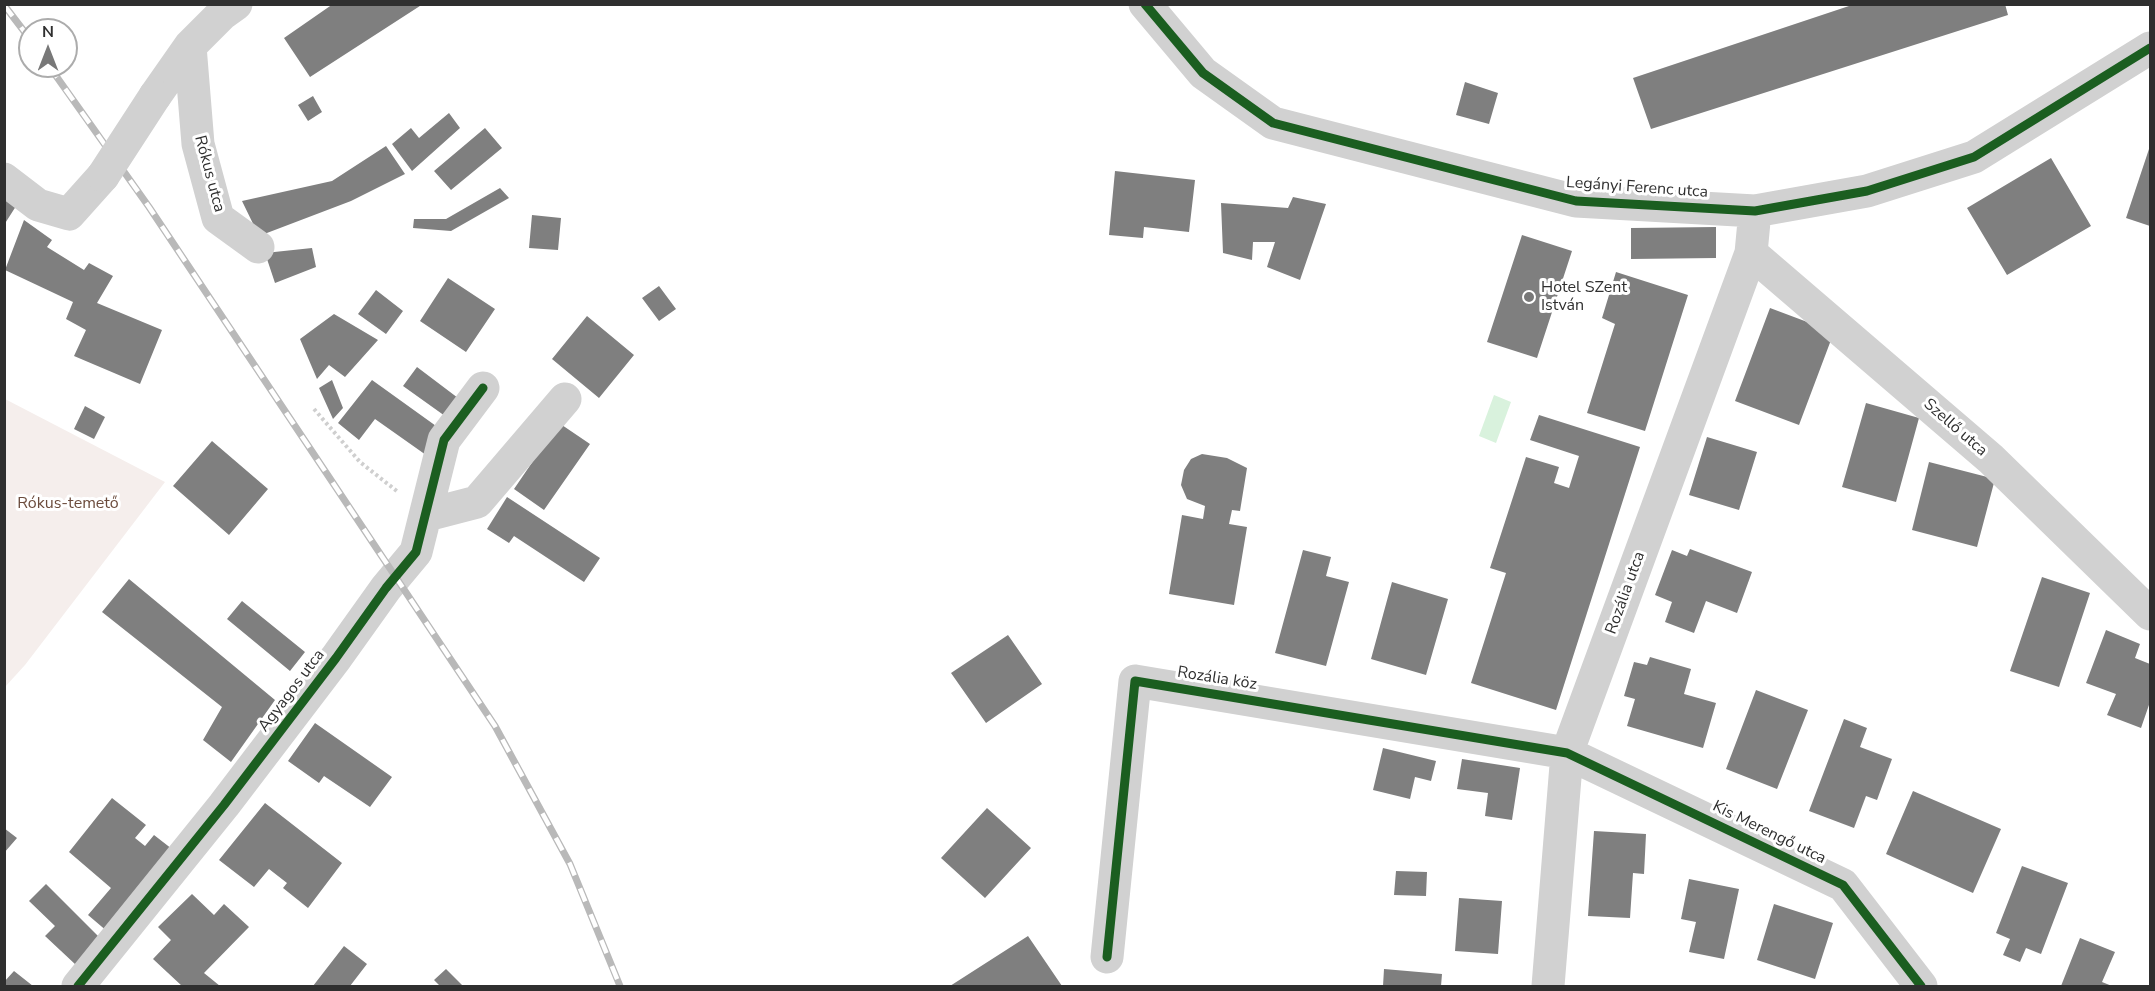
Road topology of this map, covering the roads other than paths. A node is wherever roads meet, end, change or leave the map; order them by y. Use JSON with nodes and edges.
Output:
{"nodes":[{"id":1,"x":236,"y":4,"type":"edge"},
{"id":2,"x":1145,"y":4,"type":"edge"},
{"id":3,"x":190,"y":46,"type":"junction"},
{"id":4,"x":2149,"y":51,"type":"edge"},
{"id":5,"x":4,"y":179,"type":"edge"},
{"id":6,"x":1755,"y":211,"type":"junction"},
{"id":7,"x":258,"y":247,"type":"dead end"},
{"id":8,"x":1751,"y":253,"type":"junction"},
{"id":9,"x":483,"y":388,"type":"dead end"},
{"id":10,"x":565,"y":399,"type":"dead end"},
{"id":11,"x":427,"y":515,"type":"junction"},
{"id":12,"x":2151,"y":614,"type":"edge"},
{"id":13,"x":1567,"y":753,"type":"junction"},
{"id":14,"x":1107,"y":957,"type":"dead end"},
{"id":15,"x":78,"y":987,"type":"edge"},
{"id":16,"x":1548,"y":987,"type":"edge"},
{"id":17,"x":1921,"y":987,"type":"edge"}],
"edges":[{"from":1,"to":3,"type":"street"},
{"from":2,"to":6,"type":"street","name":"Legányi Ferenc utca"},
{"from":3,"to":5,"type":"street","bridge":true},
{"from":3,"to":7,"type":"street","name":"Rókus utca"},
{"from":4,"to":6,"type":"street","name":"Legányi Ferenc utca"},
{"from":6,"to":8,"type":"street","name":"Rozália utca"},
{"from":8,"to":12,"type":"street","name":"Szellő utca"},
{"from":8,"to":13,"type":"street","name":"Rozália utca"},
{"from":9,"to":11,"type":"street","name":"Agyagos utca"},
{"from":10,"to":11,"type":"street"},
{"from":11,"to":15,"type":"street","name":"Agyagos utca"},
{"from":13,"to":14,"type":"street","name":"Rozália köz"},
{"from":13,"to":16,"type":"street","name":"Rozália utca"},
{"from":13,"to":17,"type":"street","name":"Kis Merengő utca"}]}
